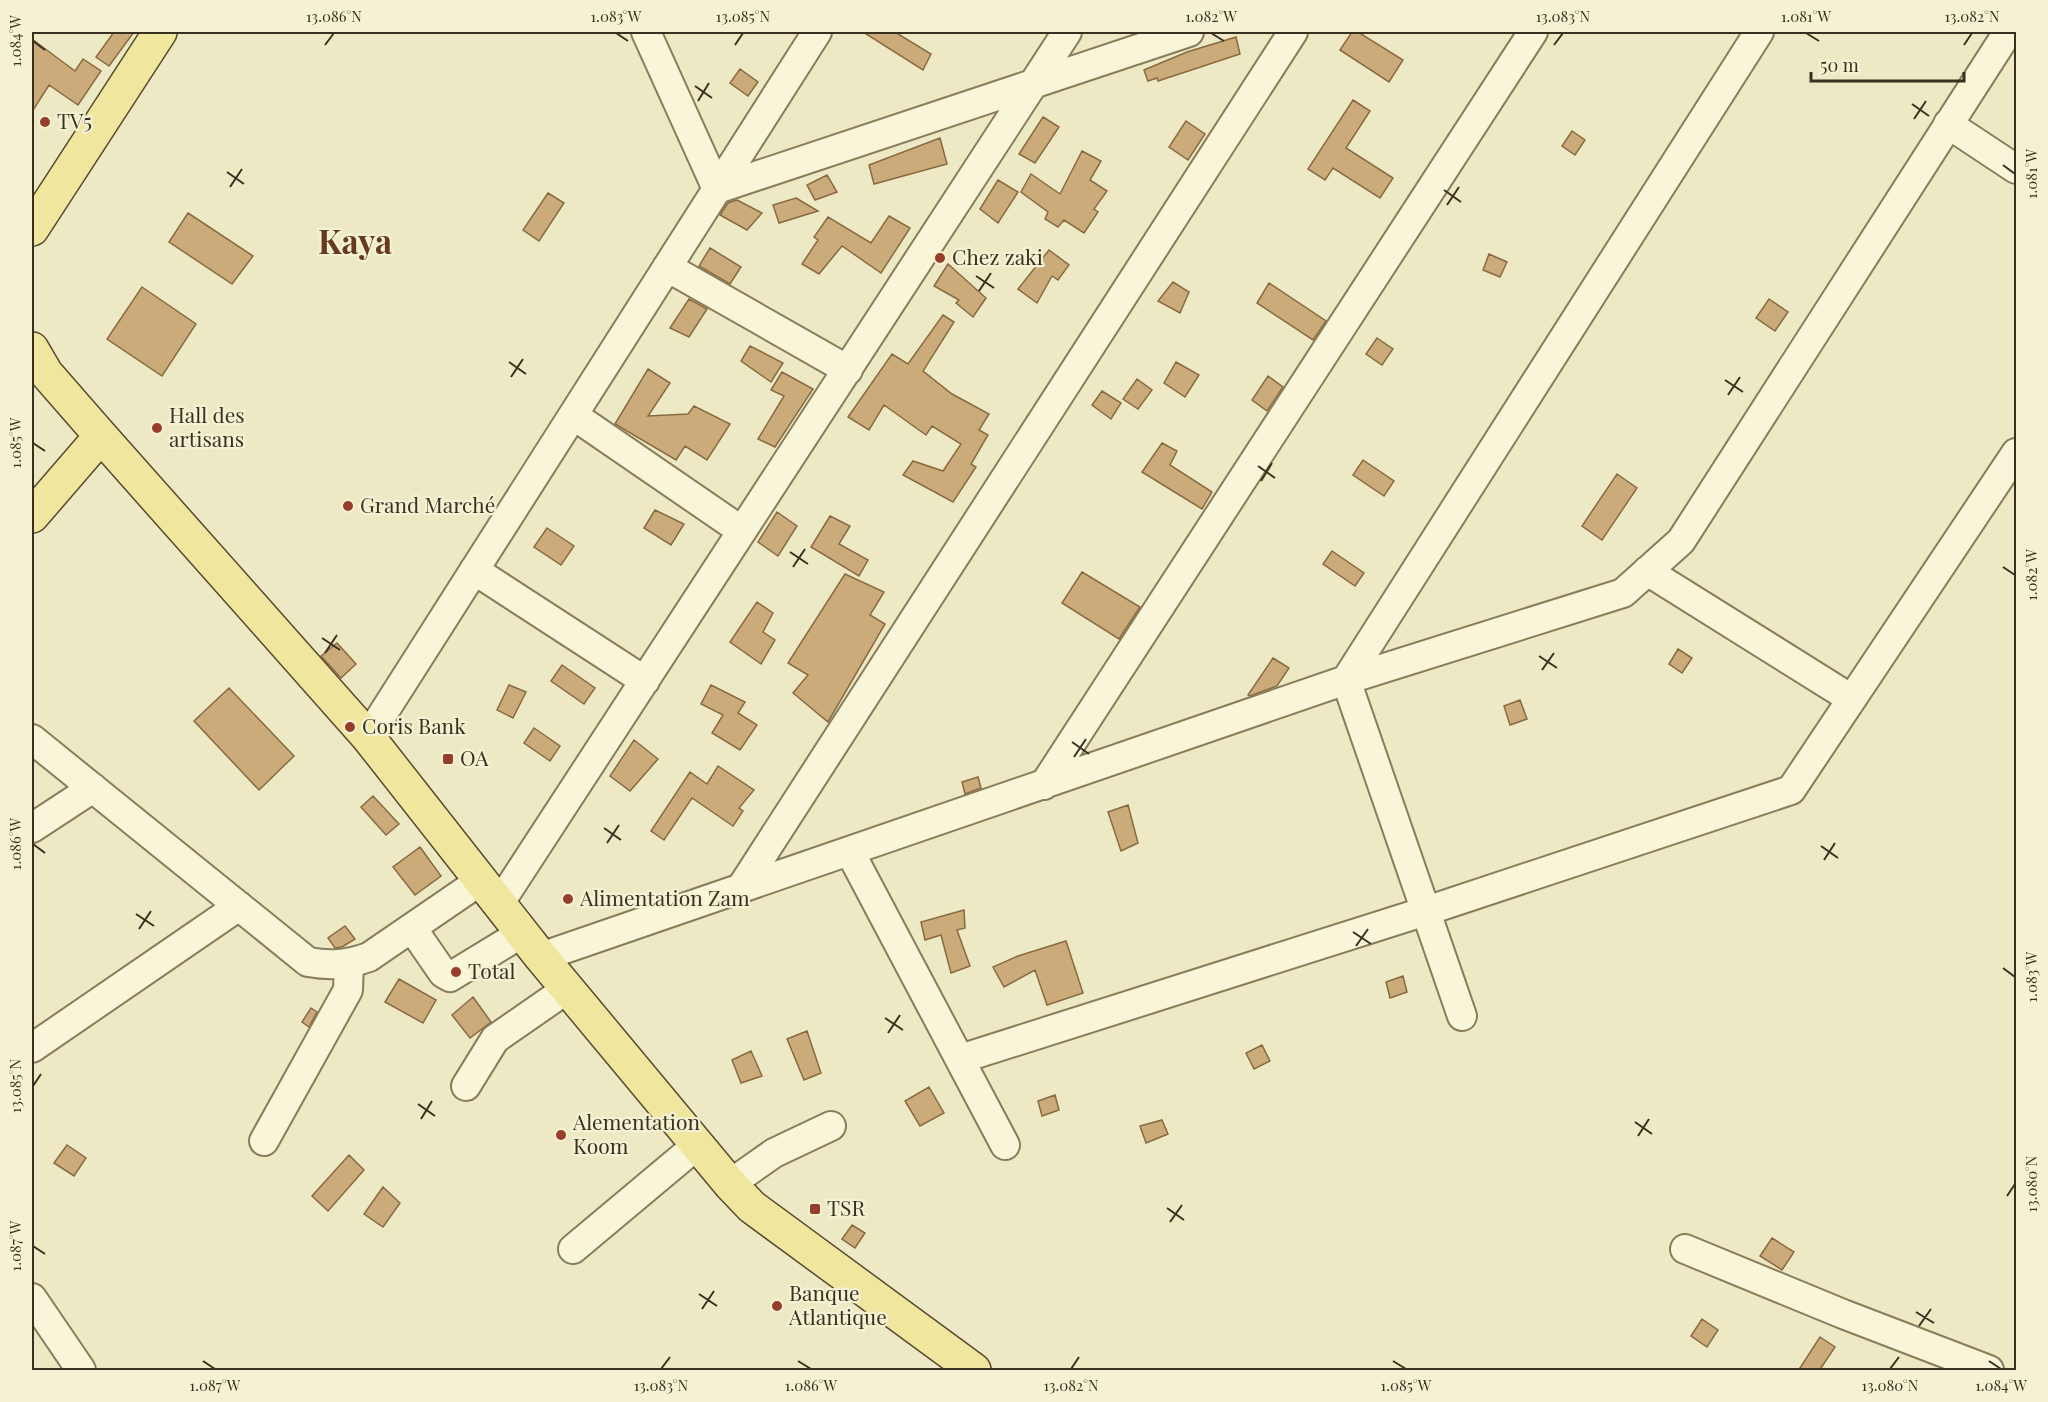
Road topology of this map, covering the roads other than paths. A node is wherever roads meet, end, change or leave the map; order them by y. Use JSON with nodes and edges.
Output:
{"nodes":[{"id":1,"x":160,"y":32,"type":"edge"},
{"id":2,"x":646,"y":32,"type":"edge"},
{"id":3,"x":818,"y":32,"type":"edge"},
{"id":4,"x":1067,"y":32,"type":"edge"},
{"id":5,"x":1189,"y":32,"type":"edge"},
{"id":6,"x":1293,"y":32,"type":"edge"},
{"id":7,"x":1533,"y":32,"type":"edge"},
{"id":8,"x":1759,"y":32,"type":"edge"},
{"id":9,"x":2008,"y":32,"type":"edge"},
{"id":10,"x":1034,"y":84,"type":"junction"},
{"id":11,"x":1948,"y":124,"type":"junction"},
{"id":12,"x":2016,"y":169,"type":"edge"},
{"id":13,"x":717,"y":189,"type":"junction"},
{"id":14,"x":32,"y":228,"type":"edge"},
{"id":15,"x":667,"y":267,"type":"junction"},
{"id":16,"x":36,"y":362,"type":"edge"},
{"id":17,"x":848,"y":370,"type":"junction"},
{"id":18,"x":573,"y":415,"type":"junction"},
{"id":19,"x":101,"y":436,"type":"junction"},
{"id":20,"x":2016,"y":453,"type":"edge"},
{"id":21,"x":32,"y":516,"type":"edge"},
{"id":22,"x":742,"y":531,"type":"junction"},
{"id":23,"x":474,"y":570,"type":"junction"},
{"id":24,"x":1647,"y":571,"type":"junction"},
{"id":25,"x":1346,"y":680,"type":"junction"},
{"id":26,"x":645,"y":681,"type":"junction"},
{"id":27,"x":1850,"y":698,"type":"junction"},
{"id":28,"x":368,"y":736,"type":"junction"},
{"id":29,"x":32,"y":739,"type":"edge"},
{"id":30,"x":1044,"y":785,"type":"junction"},
{"id":31,"x":93,"y":788,"type":"junction"},
{"id":32,"x":32,"y":828,"type":"edge"},
{"id":33,"x":850,"y":852,"type":"junction"},
{"id":34,"x":741,"y":888,"type":"junction"},
{"id":35,"x":490,"y":892,"type":"junction"},
{"id":36,"x":239,"y":906,"type":"junction"},
{"id":37,"x":1426,"y":911,"type":"junction"},
{"id":38,"x":412,"y":928,"type":"junction"},
{"id":39,"x":532,"y":945,"type":"junction"},
{"id":40,"x":349,"y":964,"type":"junction"},
{"id":41,"x":567,"y":989,"type":"junction"},
{"id":42,"x":1462,"y":1016,"type":"dead end"},
{"id":43,"x":32,"y":1048,"type":"edge"},
{"id":44,"x":960,"y":1059,"type":"junction"},
{"id":45,"x":466,"y":1086,"type":"dead end"},
{"id":46,"x":831,"y":1126,"type":"dead end"},
{"id":47,"x":264,"y":1141,"type":"dead end"},
{"id":48,"x":1005,"y":1144,"type":"dead end"},
{"id":49,"x":696,"y":1146,"type":"junction"},
{"id":50,"x":730,"y":1184,"type":"junction"},
{"id":51,"x":573,"y":1249,"type":"dead end"},
{"id":52,"x":1685,"y":1249,"type":"dead end"},
{"id":53,"x":32,"y":1298,"type":"edge"},
{"id":54,"x":81,"y":1371,"type":"edge"},
{"id":55,"x":974,"y":1371,"type":"edge"},
{"id":56,"x":1989,"y":1371,"type":"edge"}],
"edges":[{"from":1,"to":14,"type":"main road"},
{"from":2,"to":13,"type":"street"},
{"from":3,"to":13,"type":"street"},
{"from":4,"to":10,"type":"street"},
{"from":5,"to":10,"type":"street"},
{"from":6,"to":34,"type":"street"},
{"from":7,"to":30,"type":"street"},
{"from":8,"to":25,"type":"street"},
{"from":9,"to":11,"type":"street"},
{"from":10,"to":13,"type":"street"},
{"from":10,"to":17,"type":"street"},
{"from":11,"to":12,"type":"street"},
{"from":11,"to":24,"type":"street"},
{"from":13,"to":15,"type":"street"},
{"from":15,"to":17,"type":"street"},
{"from":15,"to":18,"type":"street"},
{"from":16,"to":19,"type":"main road"},
{"from":17,"to":22,"type":"street"},
{"from":18,"to":22,"type":"street"},
{"from":18,"to":23,"type":"street"},
{"from":19,"to":21,"type":"main road"},
{"from":19,"to":28,"type":"main road"},
{"from":20,"to":27,"type":"street"},
{"from":22,"to":26,"type":"street"},
{"from":23,"to":26,"type":"street"},
{"from":23,"to":28,"type":"street"},
{"from":24,"to":25,"type":"street"},
{"from":24,"to":27,"type":"street"},
{"from":25,"to":30,"type":"street"},
{"from":25,"to":37,"type":"street"},
{"from":26,"to":35,"type":"street"},
{"from":27,"to":37,"type":"street"},
{"from":28,"to":35,"type":"main road"},
{"from":29,"to":31,"type":"street"},
{"from":30,"to":33,"type":"street"},
{"from":31,"to":32,"type":"street"},
{"from":31,"to":36,"type":"street"},
{"from":33,"to":34,"type":"street"},
{"from":33,"to":44,"type":"street"},
{"from":34,"to":39,"type":"street"},
{"from":35,"to":38,"type":"street"},
{"from":35,"to":39,"type":"main road"},
{"from":36,"to":40,"type":"street"},
{"from":36,"to":43,"type":"street"},
{"from":37,"to":42,"type":"street"},
{"from":37,"to":44,"type":"street"},
{"from":38,"to":39,"type":"street"},
{"from":38,"to":40,"type":"street"},
{"from":39,"to":41,"type":"main road"},
{"from":40,"to":47,"type":"street"},
{"from":41,"to":45,"type":"street"},
{"from":41,"to":49,"type":"main road"},
{"from":44,"to":48,"type":"street"},
{"from":46,"to":50,"type":"street"},
{"from":49,"to":50,"type":"main road"},
{"from":49,"to":51,"type":"street"},
{"from":50,"to":55,"type":"main road"},
{"from":52,"to":56,"type":"street"},
{"from":53,"to":54,"type":"street"}]}
